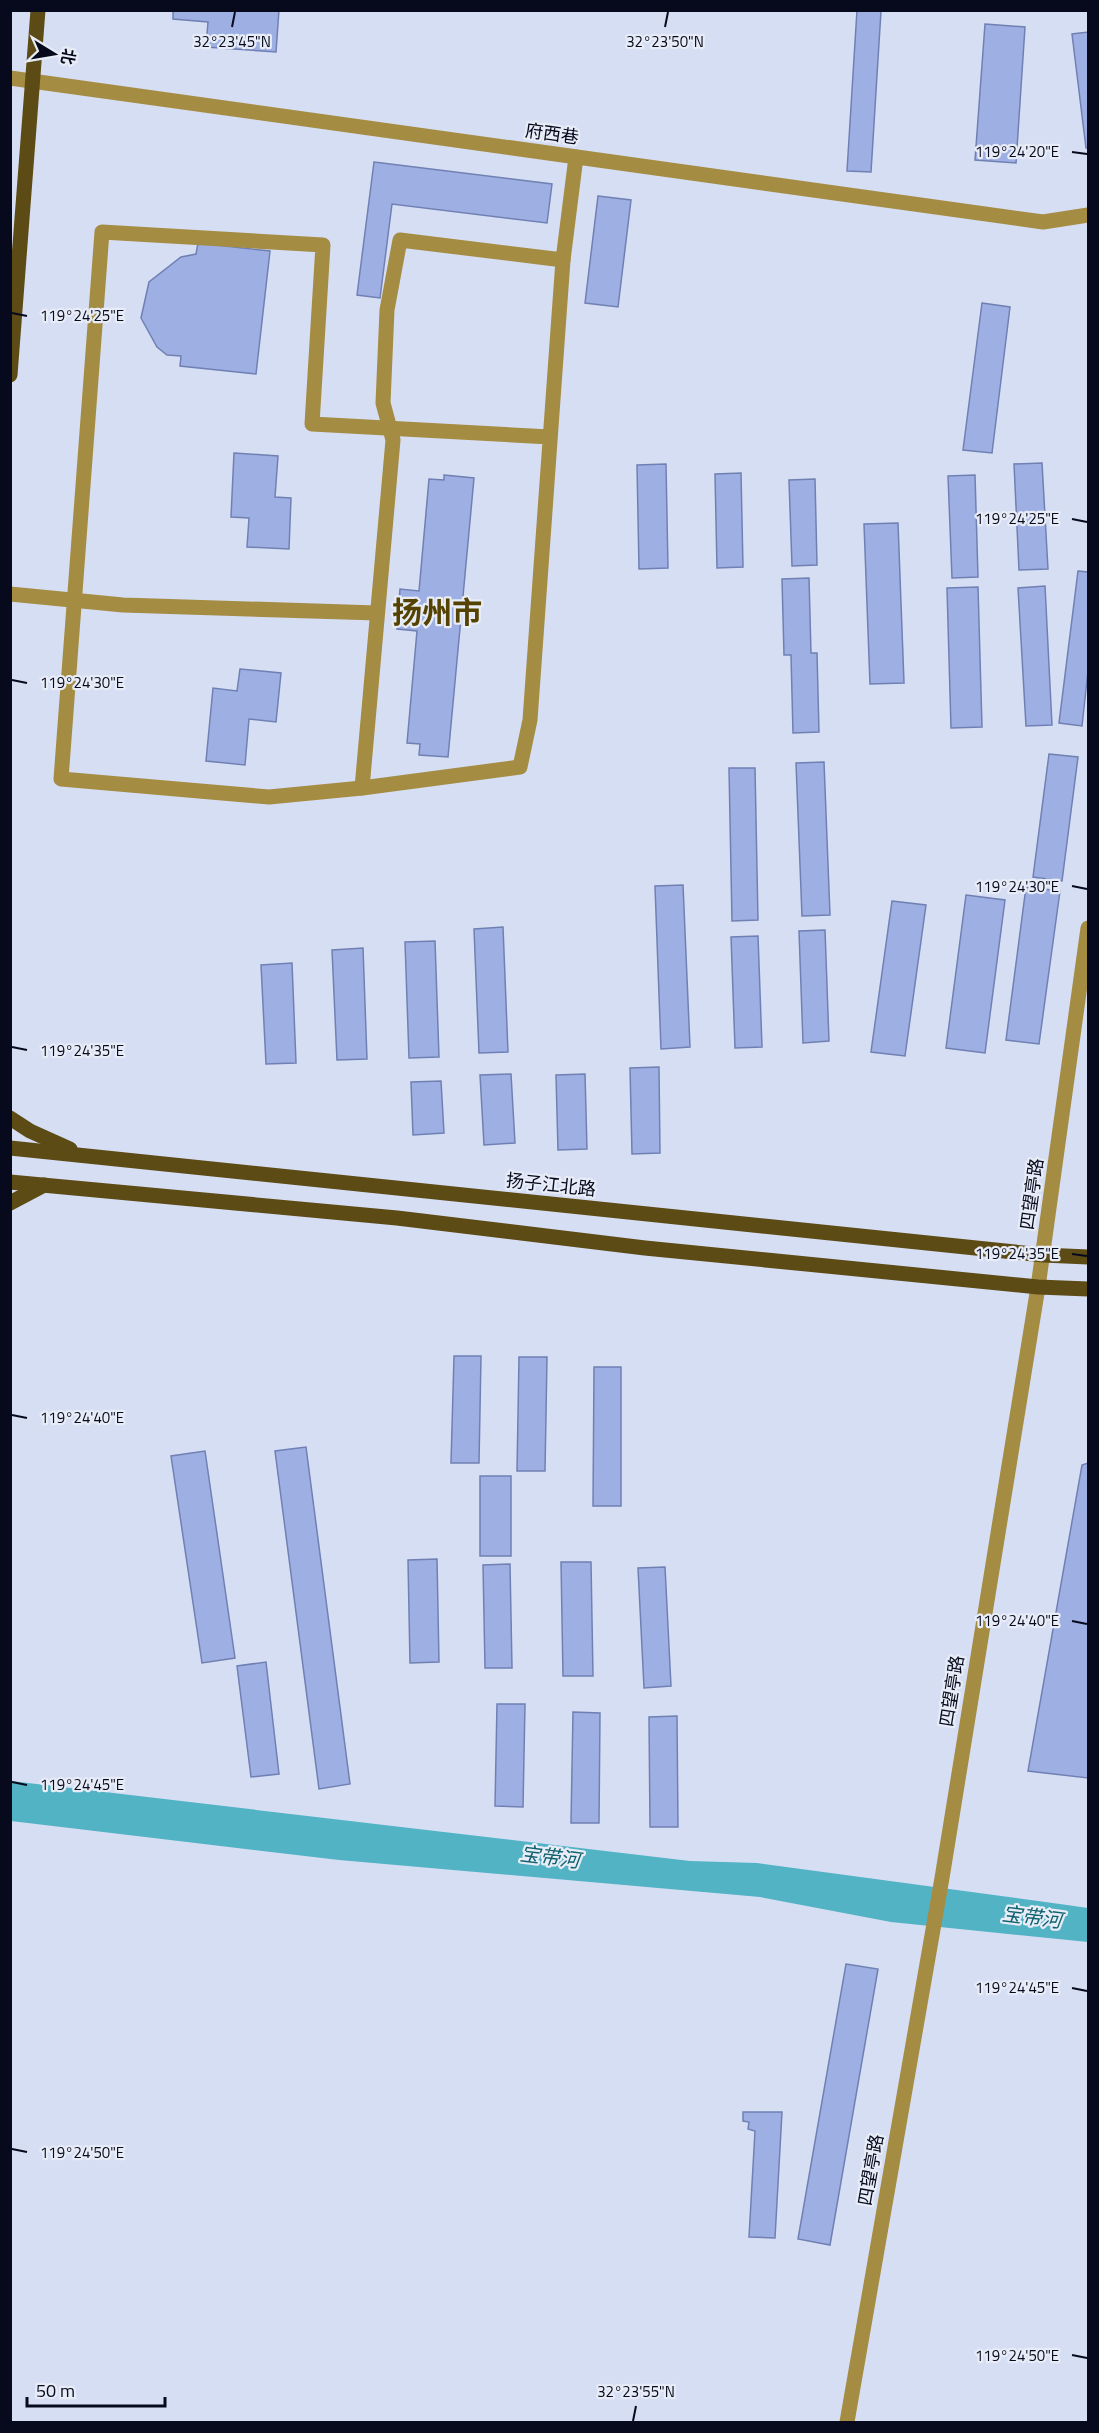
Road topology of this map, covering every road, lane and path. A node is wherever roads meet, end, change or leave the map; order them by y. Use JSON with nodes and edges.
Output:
{"nodes":[{"id":1,"x":38,"y":10,"type":"edge"},
{"id":2,"x":10,"y":78,"type":"edge"},
{"id":3,"x":32,"y":80,"type":"junction"},
{"id":4,"x":576,"y":157,"type":"junction"},
{"id":5,"x":1089,"y":215,"type":"edge"},
{"id":6,"x":563,"y":260,"type":"junction"},
{"id":7,"x":10,"y":375,"type":"edge"},
{"id":8,"x":389,"y":427,"type":"junction"},
{"id":9,"x":550,"y":437,"type":"junction"},
{"id":10,"x":10,"y":594,"type":"edge"},
{"id":11,"x":74,"y":600,"type":"junction"},
{"id":12,"x":377,"y":613,"type":"junction"},
{"id":13,"x":362,"y":789,"type":"junction"},
{"id":14,"x":1089,"y":928,"type":"edge"},
{"id":15,"x":10,"y":1118,"type":"edge"},
{"id":16,"x":10,"y":1148,"type":"edge"},
{"id":17,"x":84,"y":1156,"type":"junction"},
{"id":18,"x":10,"y":1182,"type":"edge"},
{"id":19,"x":44,"y":1185,"type":"junction"},
{"id":20,"x":10,"y":1203,"type":"edge"},
{"id":21,"x":1043,"y":1256,"type":"junction"},
{"id":22,"x":1089,"y":1257,"type":"edge"},
{"id":23,"x":1038,"y":1287,"type":"junction"},
{"id":24,"x":1089,"y":1289,"type":"edge"},
{"id":25,"x":847,"y":2422,"type":"edge"}],
"edges":[{"from":1,"to":3,"type":"main road"},
{"from":2,"to":3,"type":"street","name":"府西巷"},
{"from":3,"to":4,"type":"street","name":"府西巷"},
{"from":3,"to":7,"type":"main road"},
{"from":4,"to":5,"type":"street","name":"府西巷"},
{"from":4,"to":6,"type":"street"},
{"from":6,"to":8,"type":"street"},
{"from":6,"to":9,"type":"street"},
{"from":8,"to":9,"type":"street"},
{"from":8,"to":11,"type":"street"},
{"from":8,"to":12,"type":"street"},
{"from":9,"to":13,"type":"street"},
{"from":10,"to":11,"type":"street"},
{"from":11,"to":12,"type":"street"},
{"from":11,"to":13,"type":"street"},
{"from":12,"to":13,"type":"street"},
{"from":14,"to":21,"type":"street","name":"四望亭路"},
{"from":15,"to":17,"type":"main road"},
{"from":16,"to":17,"type":"main road","name":"扬子江北路"},
{"from":17,"to":21,"type":"main road","name":"扬子江北路"},
{"from":18,"to":19,"type":"main road"},
{"from":19,"to":20,"type":"main road"},
{"from":19,"to":23,"type":"main road"},
{"from":21,"to":22,"type":"main road","name":"扬子江北路"},
{"from":21,"to":23,"type":"street","name":"四望亭路"},
{"from":23,"to":24,"type":"main road"},
{"from":23,"to":25,"type":"street","name":"四望亭路"}]}
